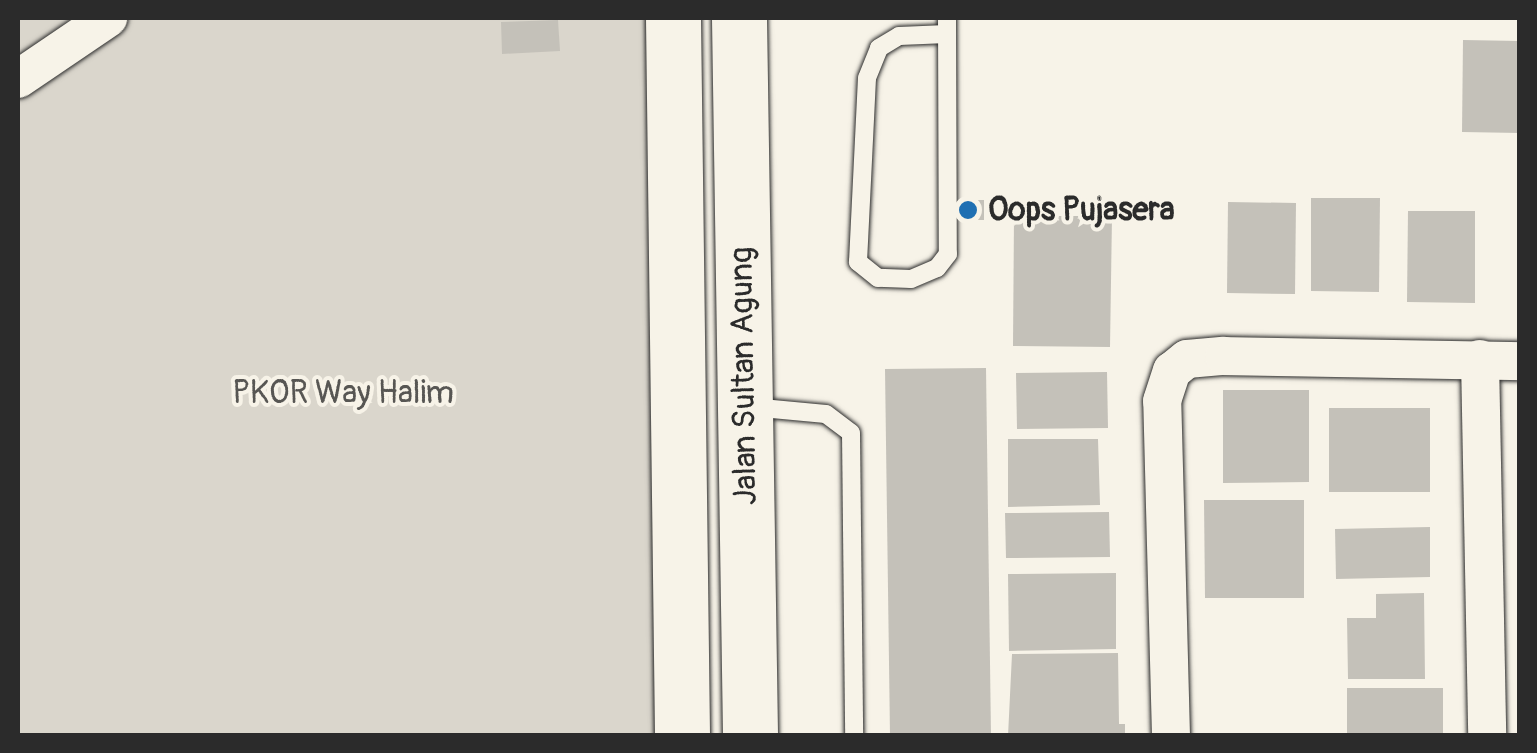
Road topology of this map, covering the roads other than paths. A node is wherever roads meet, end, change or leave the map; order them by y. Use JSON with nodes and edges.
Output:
{"nodes":[{"id":1,"x":108,"y":18,"type":"edge"},
{"id":2,"x":673,"y":18,"type":"edge"},
{"id":3,"x":739,"y":18,"type":"edge"},
{"id":4,"x":947,"y":26,"type":"edge"},
{"id":5,"x":18,"y":79,"type":"edge"},
{"id":6,"x":1480,"y":359,"type":"junction"},
{"id":7,"x":1520,"y":360,"type":"edge"},
{"id":8,"x":745,"y":407,"type":"junction"},
{"id":9,"x":682,"y":736,"type":"edge"},
{"id":10,"x":750,"y":736,"type":"edge"},
{"id":11,"x":854,"y":736,"type":"edge"},
{"id":12,"x":1172,"y":736,"type":"edge"},
{"id":13,"x":1487,"y":736,"type":"edge"}],
"edges":[{"from":1,"to":5,"type":"street"},
{"from":2,"to":9,"type":"main road","name":"Jalan Sultan Agung"},
{"from":3,"to":8,"type":"main road","name":"Jalan Sultan Agung"},
{"from":4,"to":4,"type":"lane"},
{"from":6,"to":7,"type":"street"},
{"from":6,"to":12,"type":"street"},
{"from":6,"to":13,"type":"street"},
{"from":8,"to":10,"type":"main road","name":"Jalan Sultan Agung"},
{"from":8,"to":11,"type":"lane"}]}
